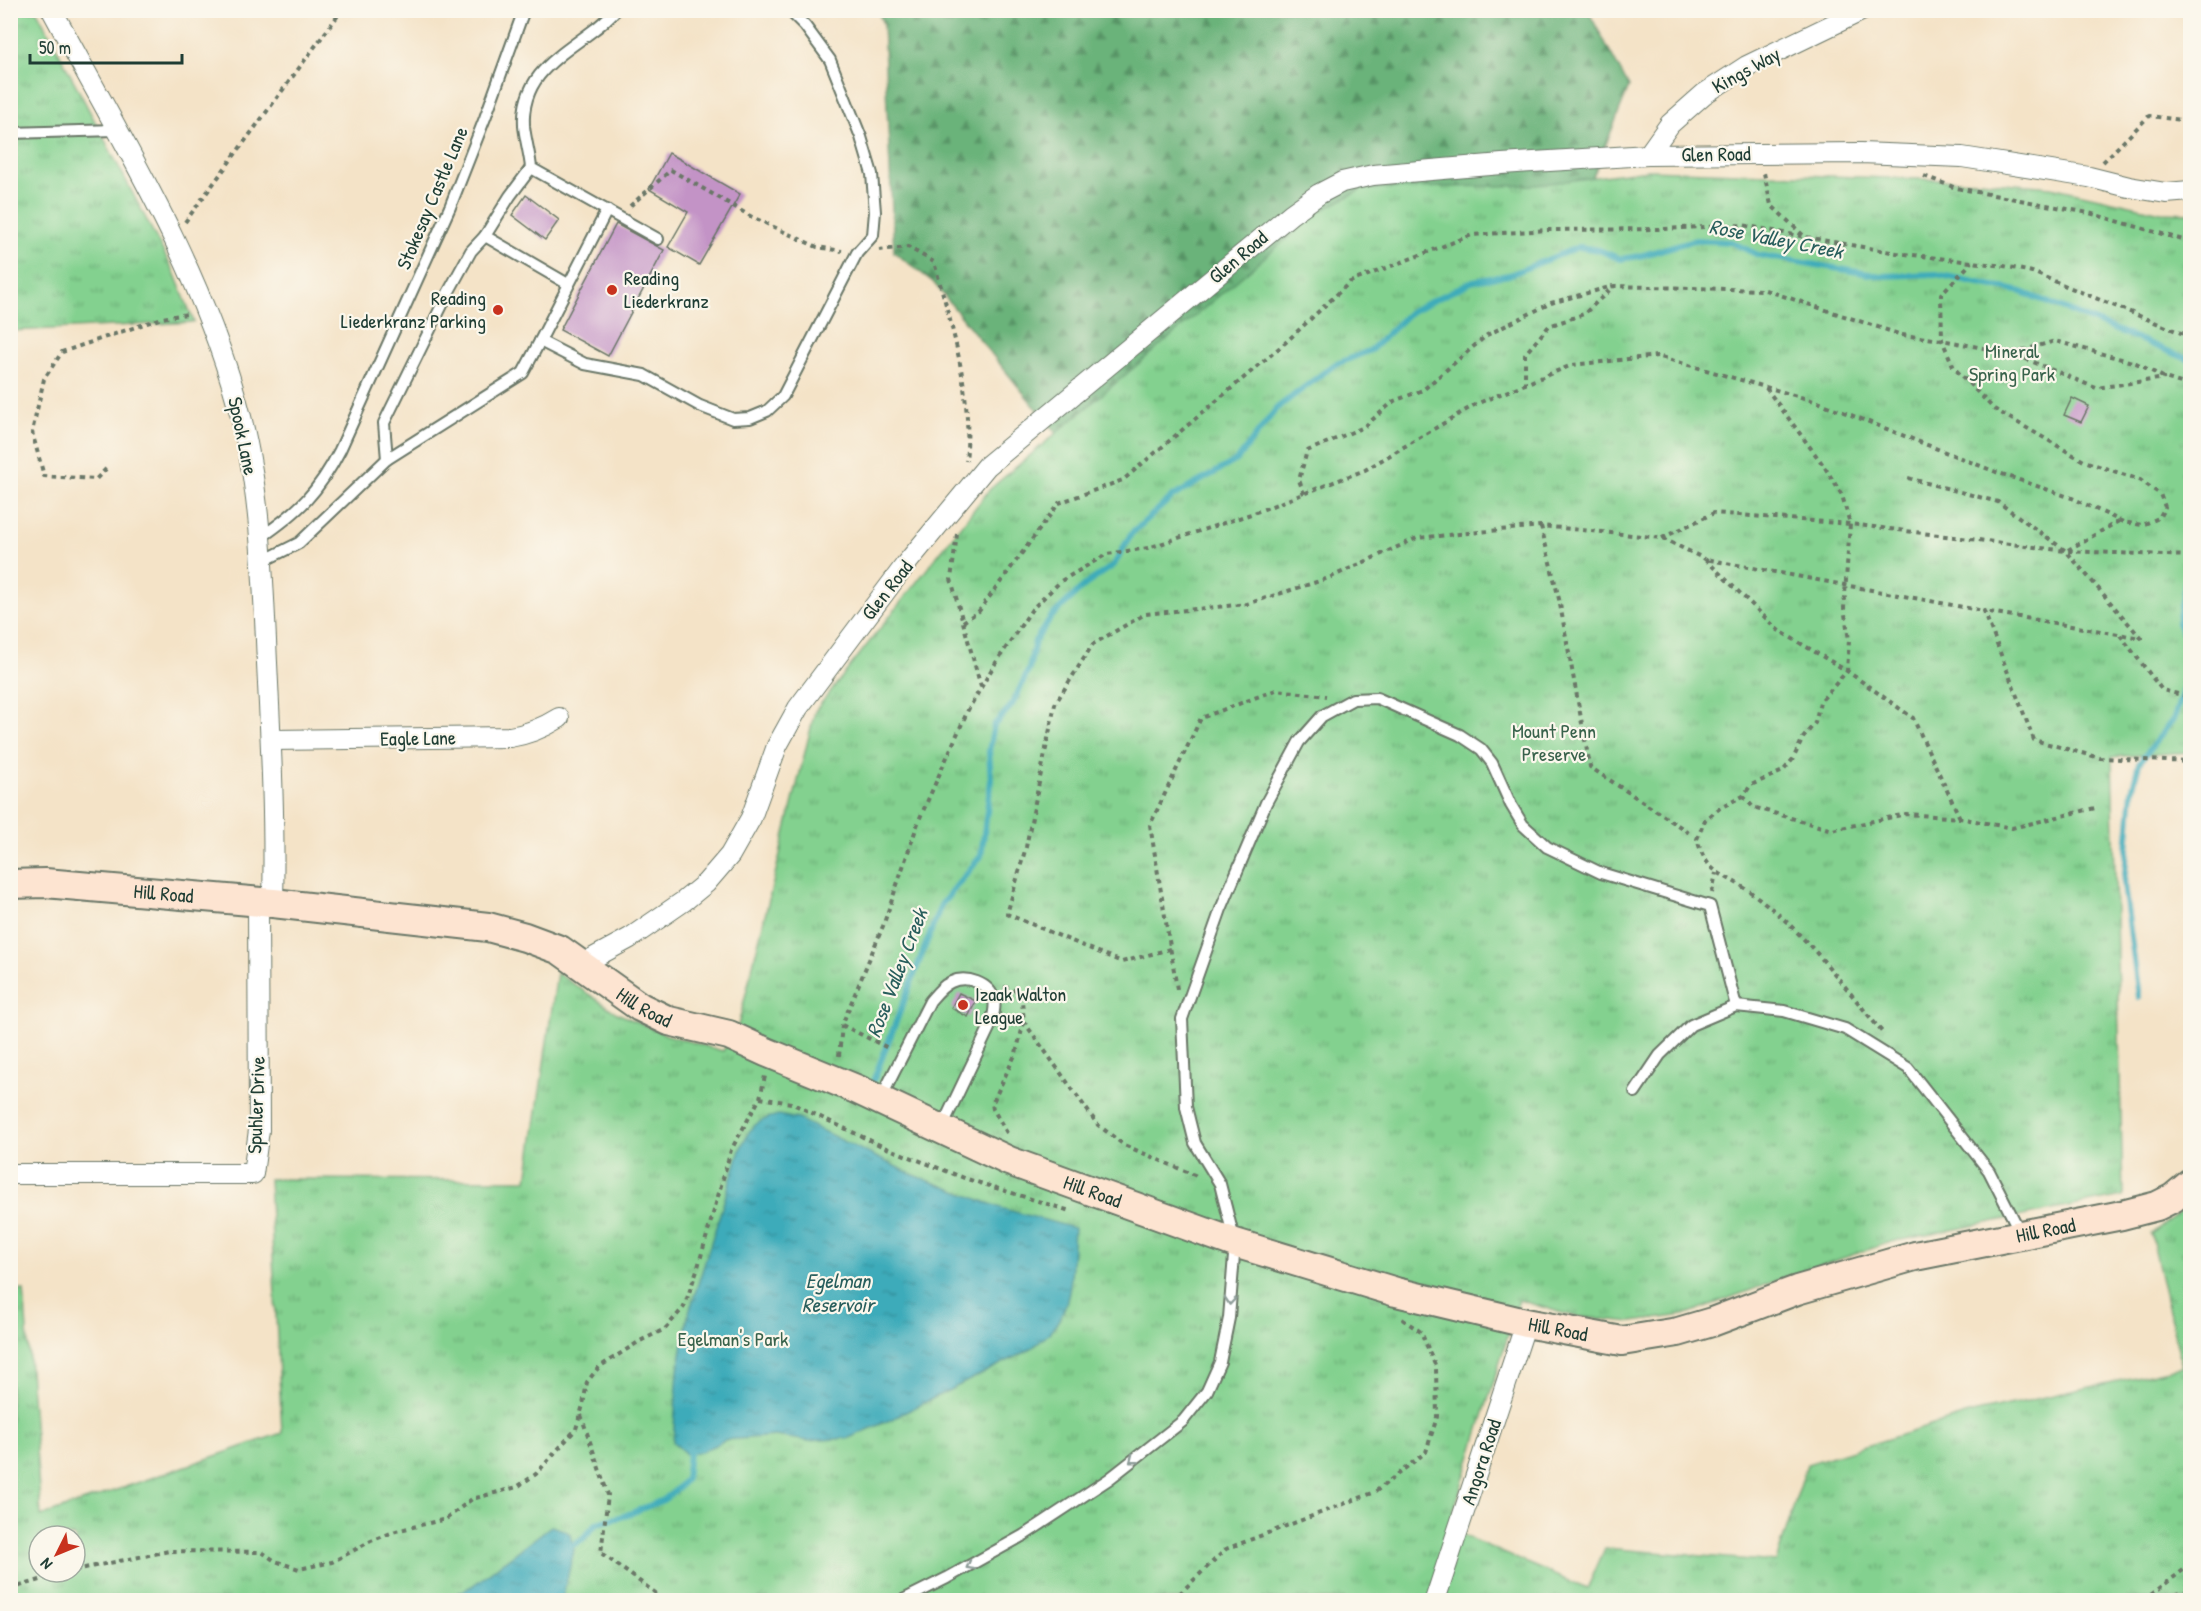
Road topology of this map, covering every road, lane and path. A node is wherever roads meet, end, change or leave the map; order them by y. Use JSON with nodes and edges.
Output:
{"nodes":[{"id":1,"x":52,"y":10,"type":"edge"},
{"id":2,"x":342,"y":10,"type":"edge"},
{"id":3,"x":524,"y":10,"type":"edge"},
{"id":4,"x":616,"y":10,"type":"edge"},
{"id":5,"x":789,"y":10,"type":"edge"},
{"id":6,"x":1863,"y":10,"type":"edge"},
{"id":7,"x":2190,"y":120,"type":"edge"},
{"id":8,"x":116,"y":130,"type":"junction"},
{"id":9,"x":10,"y":133,"type":"edge"},
{"id":10,"x":1759,"y":154,"type":"junction"},
{"id":11,"x":1648,"y":155,"type":"junction"},
{"id":12,"x":531,"y":168,"type":"junction"},
{"id":13,"x":1914,"y":172,"type":"dead end"},
{"id":14,"x":2089,"y":177,"type":"junction"},
{"id":15,"x":2190,"y":191,"type":"edge"},
{"id":16,"x":607,"y":210,"type":"junction"},
{"id":17,"x":618,"y":216,"type":"junction"},
{"id":18,"x":485,"y":236,"type":"junction"},
{"id":19,"x":174,"y":237,"type":"junction"},
{"id":20,"x":1805,"y":237,"type":"junction"},
{"id":21,"x":658,"y":238,"type":"dead end"},
{"id":22,"x":2190,"y":242,"type":"edge"},
{"id":23,"x":857,"y":253,"type":"junction"},
{"id":24,"x":1972,"y":262,"type":"junction"},
{"id":25,"x":568,"y":284,"type":"junction"},
{"id":26,"x":1614,"y":286,"type":"junction"},
{"id":27,"x":205,"y":311,"type":"junction"},
{"id":28,"x":2190,"y":334,"type":"edge"},
{"id":29,"x":540,"y":340,"type":"junction"},
{"id":30,"x":1942,"y":340,"type":"junction"},
{"id":31,"x":2014,"y":354,"type":"junction"},
{"id":32,"x":2165,"y":378,"type":"junction"},
{"id":33,"x":1525,"y":385,"type":"junction"},
{"id":34,"x":2190,"y":386,"type":"edge"},
{"id":35,"x":1766,"y":387,"type":"junction"},
{"id":36,"x":387,"y":459,"type":"junction"},
{"id":37,"x":106,"y":469,"type":"dead end"},
{"id":38,"x":1908,"y":478,"type":"dead end"},
{"id":39,"x":1304,"y":494,"type":"junction"},
{"id":40,"x":962,"y":497,"type":"junction"},
{"id":41,"x":2120,"y":521,"type":"junction"},
{"id":42,"x":1850,"y":524,"type":"junction"},
{"id":43,"x":1542,"y":526,"type":"junction"},
{"id":44,"x":957,"y":532,"type":"dead end"},
{"id":45,"x":260,"y":538,"type":"junction"},
{"id":46,"x":1662,"y":538,"type":"junction"},
{"id":47,"x":2066,"y":551,"type":"junction"},
{"id":48,"x":2190,"y":556,"type":"edge"},
{"id":49,"x":1705,"y":559,"type":"junction"},
{"id":50,"x":261,"y":562,"type":"junction"},
{"id":51,"x":1845,"y":586,"type":"junction"},
{"id":52,"x":1984,"y":611,"type":"junction"},
{"id":53,"x":963,"y":622,"type":"junction"},
{"id":54,"x":2119,"y":634,"type":"junction"},
{"id":55,"x":1847,"y":670,"type":"junction"},
{"id":56,"x":981,"y":688,"type":"junction"},
{"id":57,"x":2190,"y":697,"type":"edge"},
{"id":58,"x":1353,"y":699,"type":"junction"},
{"id":59,"x":559,"y":718,"type":"dead end"},
{"id":60,"x":272,"y":740,"type":"junction"},
{"id":61,"x":2190,"y":762,"type":"edge"},
{"id":62,"x":1743,"y":796,"type":"junction"},
{"id":63,"x":2095,"y":808,"type":"dead end"},
{"id":64,"x":1960,"y":818,"type":"junction"},
{"id":65,"x":1691,"y":834,"type":"dead end"},
{"id":66,"x":10,"y":884,"type":"edge"},
{"id":67,"x":266,"y":903,"type":"junction"},
{"id":68,"x":1170,"y":949,"type":"junction"},
{"id":69,"x":582,"y":964,"type":"junction"},
{"id":70,"x":983,"y":986,"type":"junction"},
{"id":71,"x":1736,"y":1006,"type":"junction"},
{"id":72,"x":1182,"y":1019,"type":"junction"},
{"id":73,"x":1024,"y":1022,"type":"junction"},
{"id":74,"x":842,"y":1025,"type":"junction"},
{"id":75,"x":1887,"y":1038,"type":"dead end"},
{"id":76,"x":893,"y":1051,"type":"dead end"},
{"id":77,"x":766,"y":1052,"type":"junction"},
{"id":78,"x":837,"y":1080,"type":"junction"},
{"id":79,"x":1635,"y":1092,"type":"dead end"},
{"id":80,"x":760,"y":1098,"type":"junction"},
{"id":81,"x":880,"y":1101,"type":"junction"},
{"id":82,"x":941,"y":1130,"type":"junction"},
{"id":83,"x":1009,"y":1161,"type":"junction"},
{"id":84,"x":10,"y":1174,"type":"edge"},
{"id":85,"x":1220,"y":1184,"type":"junction"},
{"id":86,"x":2190,"y":1184,"type":"edge"},
{"id":87,"x":1080,"y":1214,"type":"dead end"},
{"id":88,"x":2021,"y":1234,"type":"junction"},
{"id":89,"x":1235,"y":1243,"type":"junction"},
{"id":90,"x":1397,"y":1315,"type":"dead end"},
{"id":91,"x":1526,"y":1323,"type":"junction"},
{"id":92,"x":580,"y":1414,"type":"junction"},
{"id":93,"x":2190,"y":1565,"type":"edge"},
{"id":94,"x":87,"y":1568,"type":"edge"},
{"id":95,"x":27,"y":1584,"type":"edge"},
{"id":96,"x":10,"y":1589,"type":"edge"},
{"id":97,"x":2190,"y":1591,"type":"edge"},
{"id":98,"x":1434,"y":1599,"type":"edge"},
{"id":99,"x":665,"y":1600,"type":"edge"},
{"id":100,"x":903,"y":1600,"type":"edge"},
{"id":101,"x":1173,"y":1600,"type":"edge"},
{"id":102,"x":2144,"y":1600,"type":"edge"},
{"id":103,"x":2149,"y":1600,"type":"edge"}],
"edges":[{"from":1,"to":8,"type":"street","name":"Spook Lane"},
{"from":2,"to":19,"type":"path"},
{"from":3,"to":45,"type":"lane","name":"Stokesay Castle Lane"},
{"from":4,"to":12,"type":"lane"},
{"from":5,"to":23,"type":"lane"},
{"from":6,"to":11,"type":"street","name":"Kings Way"},
{"from":7,"to":14,"type":"path"},
{"from":8,"to":9,"type":"lane"},
{"from":8,"to":19,"type":"street","name":"Spook Lane"},
{"from":10,"to":11,"type":"street","name":"Glen Road"},
{"from":10,"to":14,"type":"street","name":"Glen Road"},
{"from":10,"to":20,"type":"path"},
{"from":11,"to":40,"type":"street","name":"Glen Road"},
{"from":12,"to":16,"type":"lane"},
{"from":12,"to":18,"type":"lane"},
{"from":13,"to":22,"type":"path"},
{"from":14,"to":15,"type":"street","name":"Glen Road"},
{"from":16,"to":17,"type":"lane"},
{"from":16,"to":25,"type":"lane"},
{"from":17,"to":21,"type":"lane"},
{"from":17,"to":23,"type":"path"},
{"from":18,"to":25,"type":"lane"},
{"from":18,"to":36,"type":"lane"},
{"from":19,"to":27,"type":"street","name":"Spook Lane"},
{"from":20,"to":24,"type":"path"},
{"from":20,"to":53,"type":"path"},
{"from":23,"to":29,"type":"lane"},
{"from":23,"to":40,"type":"path"},
{"from":24,"to":28,"type":"path"},
{"from":24,"to":30,"type":"path"},
{"from":25,"to":29,"type":"lane"},
{"from":26,"to":30,"type":"path"},
{"from":26,"to":33,"type":"path"},
{"from":26,"to":39,"type":"path"},
{"from":27,"to":37,"type":"path"},
{"from":27,"to":45,"type":"street","name":"Spook Lane"},
{"from":29,"to":36,"type":"lane"},
{"from":30,"to":31,"type":"path"},
{"from":30,"to":41,"type":"path"},
{"from":31,"to":32,"type":"path"},
{"from":31,"to":32,"type":"path"},
{"from":32,"to":34,"type":"path"},
{"from":33,"to":35,"type":"path"},
{"from":33,"to":39,"type":"path"},
{"from":35,"to":41,"type":"path"},
{"from":35,"to":42,"type":"path"},
{"from":36,"to":50,"type":"lane"},
{"from":38,"to":47,"type":"path"},
{"from":39,"to":56,"type":"path"},
{"from":40,"to":69,"type":"street","name":"Glen Road"},
{"from":41,"to":47,"type":"path"},
{"from":42,"to":46,"type":"path"},
{"from":42,"to":47,"type":"path"},
{"from":42,"to":51,"type":"path"},
{"from":43,"to":46,"type":"path"},
{"from":43,"to":65,"type":"path"},
{"from":43,"to":68,"type":"path"},
{"from":44,"to":53,"type":"path"},
{"from":45,"to":50,"type":"street","name":"Spook Lane"},
{"from":46,"to":49,"type":"path"},
{"from":47,"to":48,"type":"path"},
{"from":47,"to":54,"type":"path"},
{"from":49,"to":51,"type":"path"},
{"from":49,"to":55,"type":"path"},
{"from":50,"to":60,"type":"street","name":"Spook Lane"},
{"from":51,"to":52,"type":"path"},
{"from":51,"to":55,"type":"path"},
{"from":52,"to":54,"type":"path"},
{"from":52,"to":61,"type":"path"},
{"from":53,"to":56,"type":"path"},
{"from":54,"to":57,"type":"path"},
{"from":55,"to":62,"type":"path"},
{"from":55,"to":64,"type":"path"},
{"from":56,"to":74,"type":"path"},
{"from":58,"to":68,"type":"path"},
{"from":58,"to":71,"type":"lane"},
{"from":58,"to":72,"type":"lane"},
{"from":59,"to":60,"type":"street","name":"Eagle Lane"},
{"from":60,"to":67,"type":"street","name":"Spook Lane"},
{"from":62,"to":64,"type":"path"},
{"from":62,"to":75,"type":"path"},
{"from":63,"to":64,"type":"path"},
{"from":66,"to":67,"type":"street","name":"Hill Road"},
{"from":67,"to":69,"type":"street","name":"Hill Road"},
{"from":67,"to":84,"type":"street","name":"Spuhler Drive"},
{"from":68,"to":72,"type":"path"},
{"from":69,"to":77,"type":"street","name":"Hill Road"},
{"from":70,"to":73,"type":"path"},
{"from":70,"to":81,"type":"lane"},
{"from":70,"to":82,"type":"lane"},
{"from":71,"to":79,"type":"lane"},
{"from":71,"to":88,"type":"lane"},
{"from":72,"to":85,"type":"lane"},
{"from":73,"to":83,"type":"path"},
{"from":73,"to":85,"type":"path"},
{"from":74,"to":76,"type":"path"},
{"from":74,"to":78,"type":"path"},
{"from":77,"to":78,"type":"street","name":"Hill Road"},
{"from":77,"to":80,"type":"path"},
{"from":78,"to":81,"type":"street","name":"Hill Road"},
{"from":80,"to":87,"type":"path"},
{"from":80,"to":92,"type":"path"},
{"from":81,"to":82,"type":"street","name":"Hill Road"},
{"from":82,"to":83,"type":"street","name":"Hill Road"},
{"from":83,"to":89,"type":"street","name":"Hill Road"},
{"from":85,"to":89,"type":"lane"},
{"from":86,"to":88,"type":"street","name":"Hill Road"},
{"from":88,"to":91,"type":"street","name":"Hill Road"},
{"from":89,"to":91,"type":"street","name":"Hill Road"},
{"from":89,"to":100,"type":"lane","one_way":true},
{"from":90,"to":101,"type":"path"},
{"from":91,"to":98,"type":"street","name":"Angora Road"},
{"from":92,"to":94,"type":"path"},
{"from":92,"to":99,"type":"path"},
{"from":93,"to":102,"type":"path"},
{"from":95,"to":96,"type":"path"},
{"from":97,"to":103,"type":"path"}]}
